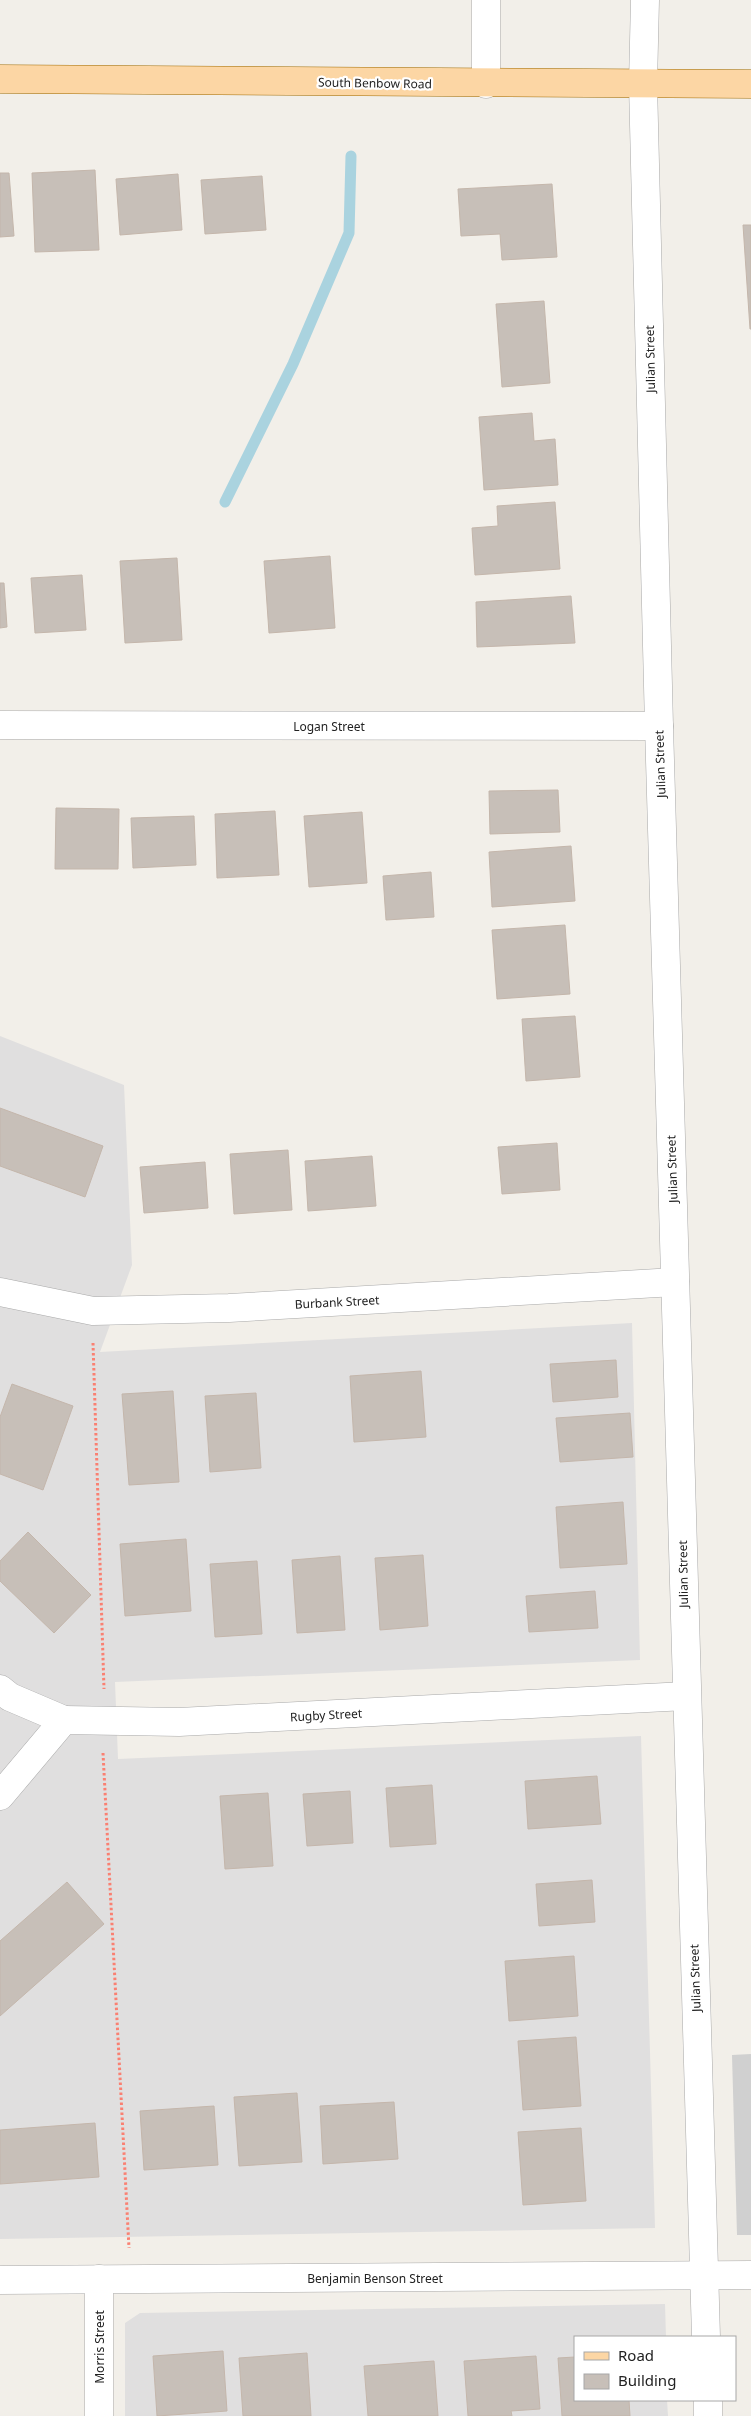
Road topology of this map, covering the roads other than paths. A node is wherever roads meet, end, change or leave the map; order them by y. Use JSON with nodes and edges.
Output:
{"nodes":[{"id":1,"x":486,"y":0,"type":"edge"},
{"id":2,"x":645,"y":0,"type":"edge"},
{"id":3,"x":0,"y":79,"type":"edge"},
{"id":4,"x":486,"y":84,"type":"junction"},
{"id":5,"x":643,"y":84,"type":"junction"},
{"id":6,"x":751,"y":84,"type":"edge"},
{"id":7,"x":0,"y":724,"type":"edge"},
{"id":8,"x":659,"y":726,"type":"junction"},
{"id":9,"x":676,"y":1282,"type":"junction"},
{"id":10,"x":0,"y":1292,"type":"edge"},
{"id":11,"x":0,"y":1689,"type":"edge"},
{"id":12,"x":686,"y":1696,"type":"junction"},
{"id":13,"x":64,"y":1720,"type":"junction"},
{"id":14,"x":0,"y":1796,"type":"edge"},
{"id":15,"x":751,"y":2275,"type":"edge"},
{"id":16,"x":704,"y":2276,"type":"junction"},
{"id":17,"x":99,"y":2279,"type":"junction"},
{"id":18,"x":0,"y":2280,"type":"edge"},
{"id":19,"x":706,"y":2336,"type":"edge"},
{"id":20,"x":708,"y":2401,"type":"edge"},
{"id":21,"x":99,"y":2416,"type":"edge"},
{"id":22,"x":708,"y":2416,"type":"edge"}],
"edges":[{"from":1,"to":4,"type":"street"},
{"from":2,"to":5,"type":"street","name":"Julian Street"},
{"from":3,"to":4,"type":"main road","name":"South Benbow Road"},
{"from":4,"to":5,"type":"main road","name":"South Benbow Road"},
{"from":5,"to":6,"type":"main road","name":"South Benbow Road"},
{"from":5,"to":8,"type":"street","name":"Julian Street"},
{"from":7,"to":8,"type":"street","name":"Logan Street"},
{"from":8,"to":9,"type":"street","name":"Julian Street"},
{"from":9,"to":10,"type":"street","name":"Burbank Street"},
{"from":9,"to":12,"type":"street","name":"Julian Street"},
{"from":11,"to":13,"type":"street"},
{"from":12,"to":13,"type":"street","name":"Rugby Street"},
{"from":12,"to":16,"type":"street","name":"Julian Street"},
{"from":13,"to":14,"type":"street"},
{"from":15,"to":16,"type":"street","name":"Benjamin Benson Street"},
{"from":16,"to":17,"type":"street","name":"Benjamin Benson Street"},
{"from":16,"to":19,"type":"street","name":"Julian Street"},
{"from":17,"to":18,"type":"street","name":"Benjamin Benson Street"},
{"from":17,"to":21,"type":"street","name":"Morris Street"},
{"from":20,"to":22,"type":"street"}]}
